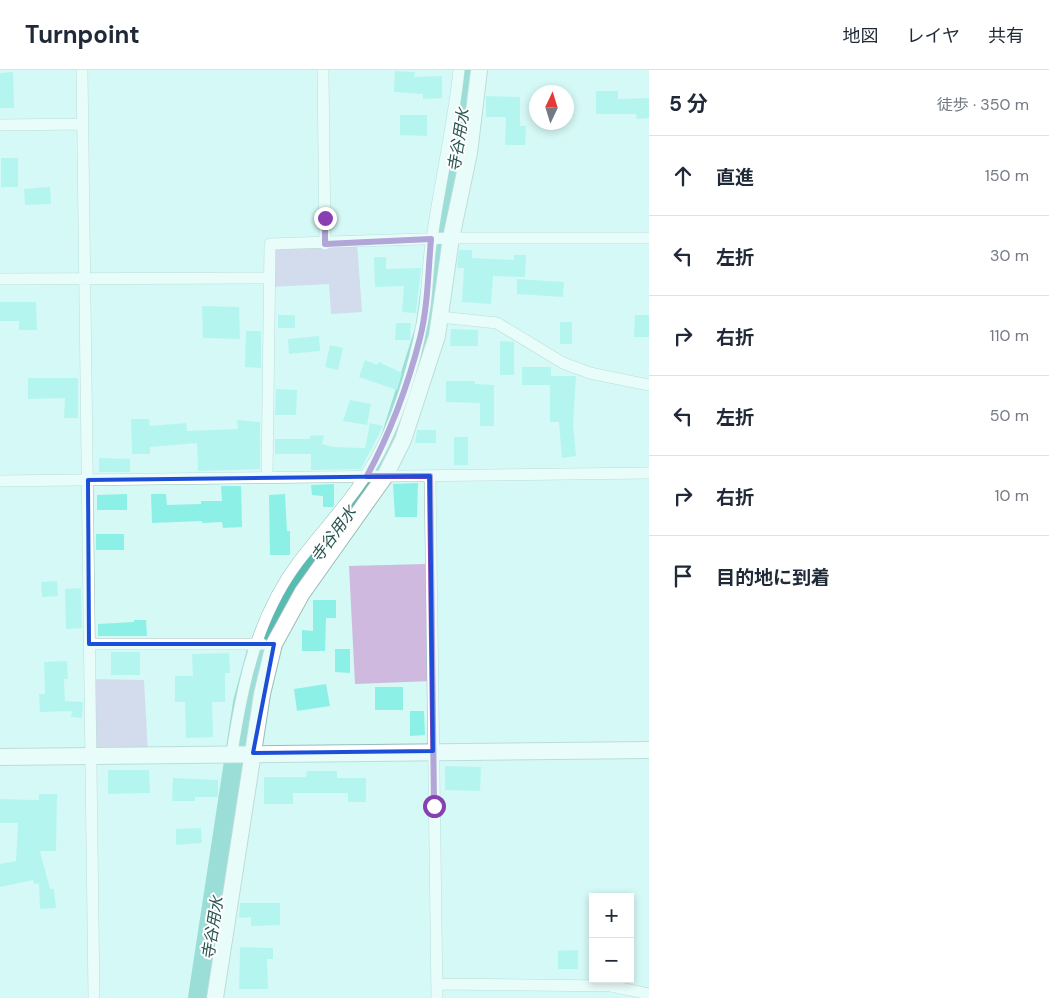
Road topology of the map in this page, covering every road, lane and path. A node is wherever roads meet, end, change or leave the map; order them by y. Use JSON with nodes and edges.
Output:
{"nodes":[{"id":1,"x":82,"y":70,"type":"edge"},
{"id":2,"x":323,"y":70,"type":"edge"},
{"id":3,"x":459,"y":70,"type":"edge"},
{"id":4,"x":479,"y":70,"type":"edge"},
{"id":5,"x":83,"y":124,"type":"junction"},
{"id":6,"x":0,"y":125,"type":"edge"},
{"id":7,"x":451,"y":238,"type":"junction"},
{"id":8,"x":649,"y":238,"type":"edge"},
{"id":9,"x":431,"y":239,"type":"junction"},
{"id":10,"x":325,"y":244,"type":"junction"},
{"id":11,"x":86,"y":278,"type":"junction"},
{"id":12,"x":270,"y":278,"type":"junction"},
{"id":13,"x":0,"y":279,"type":"edge"},
{"id":14,"x":440,"y":317,"type":"junction"},
{"id":15,"x":649,"y":385,"type":"edge"},
{"id":16,"x":649,"y":473,"type":"edge"},
{"id":17,"x":367,"y":476,"type":"junction"},
{"id":18,"x":385,"y":476,"type":"junction"},
{"id":19,"x":430,"y":476,"type":"junction"},
{"id":20,"x":267,"y":478,"type":"junction"},
{"id":21,"x":88,"y":480,"type":"junction"},
{"id":22,"x":0,"y":482,"type":"edge"},
{"id":23,"x":89,"y":644,"type":"junction"},
{"id":24,"x":256,"y":644,"type":"junction"},
{"id":25,"x":274,"y":644,"type":"junction"},
{"id":26,"x":649,"y":750,"type":"edge"},
{"id":27,"x":433,"y":751,"type":"junction"},
{"id":28,"x":232,"y":753,"type":"junction"},
{"id":29,"x":254,"y":753,"type":"junction"},
{"id":30,"x":89,"y":755,"type":"junction"},
{"id":31,"x":0,"y":757,"type":"edge"},
{"id":32,"x":437,"y":984,"type":"junction"},
{"id":33,"x":649,"y":994,"type":"edge"},
{"id":34,"x":94,"y":998,"type":"edge"},
{"id":35,"x":215,"y":998,"type":"edge"},
{"id":36,"x":437,"y":998,"type":"edge"}],
"edges":[{"from":1,"to":5,"type":"street"},
{"from":2,"to":10,"type":"street"},
{"from":3,"to":9,"type":"street"},
{"from":4,"to":7,"type":"street"},
{"from":5,"to":6,"type":"street"},
{"from":5,"to":11,"type":"street"},
{"from":7,"to":8,"type":"street"},
{"from":7,"to":9,"type":"street"},
{"from":7,"to":14,"type":"street"},
{"from":9,"to":10,"type":"street"},
{"from":9,"to":17,"type":"street"},
{"from":10,"to":12,"type":"street"},
{"from":11,"to":12,"type":"street"},
{"from":11,"to":13,"type":"street"},
{"from":11,"to":21,"type":"street"},
{"from":12,"to":20,"type":"street"},
{"from":14,"to":15,"type":"street"},
{"from":14,"to":18,"type":"street"},
{"from":16,"to":19,"type":"street"},
{"from":17,"to":18,"type":"street"},
{"from":17,"to":20,"type":"street"},
{"from":17,"to":24,"type":"street"},
{"from":18,"to":19,"type":"street"},
{"from":18,"to":25,"type":"street"},
{"from":19,"to":27,"type":"street"},
{"from":20,"to":21,"type":"street"},
{"from":21,"to":22,"type":"street"},
{"from":21,"to":23,"type":"street"},
{"from":23,"to":24,"type":"street"},
{"from":23,"to":30,"type":"street"},
{"from":24,"to":25,"type":"street"},
{"from":24,"to":28,"type":"street"},
{"from":25,"to":29,"type":"street"},
{"from":26,"to":27,"type":"street"},
{"from":27,"to":29,"type":"street"},
{"from":27,"to":32,"type":"street"},
{"from":28,"to":29,"type":"street"},
{"from":28,"to":30,"type":"street"},
{"from":29,"to":35,"type":"street"},
{"from":30,"to":31,"type":"street"},
{"from":30,"to":34,"type":"street"},
{"from":32,"to":33,"type":"street"},
{"from":32,"to":36,"type":"street"}]}
